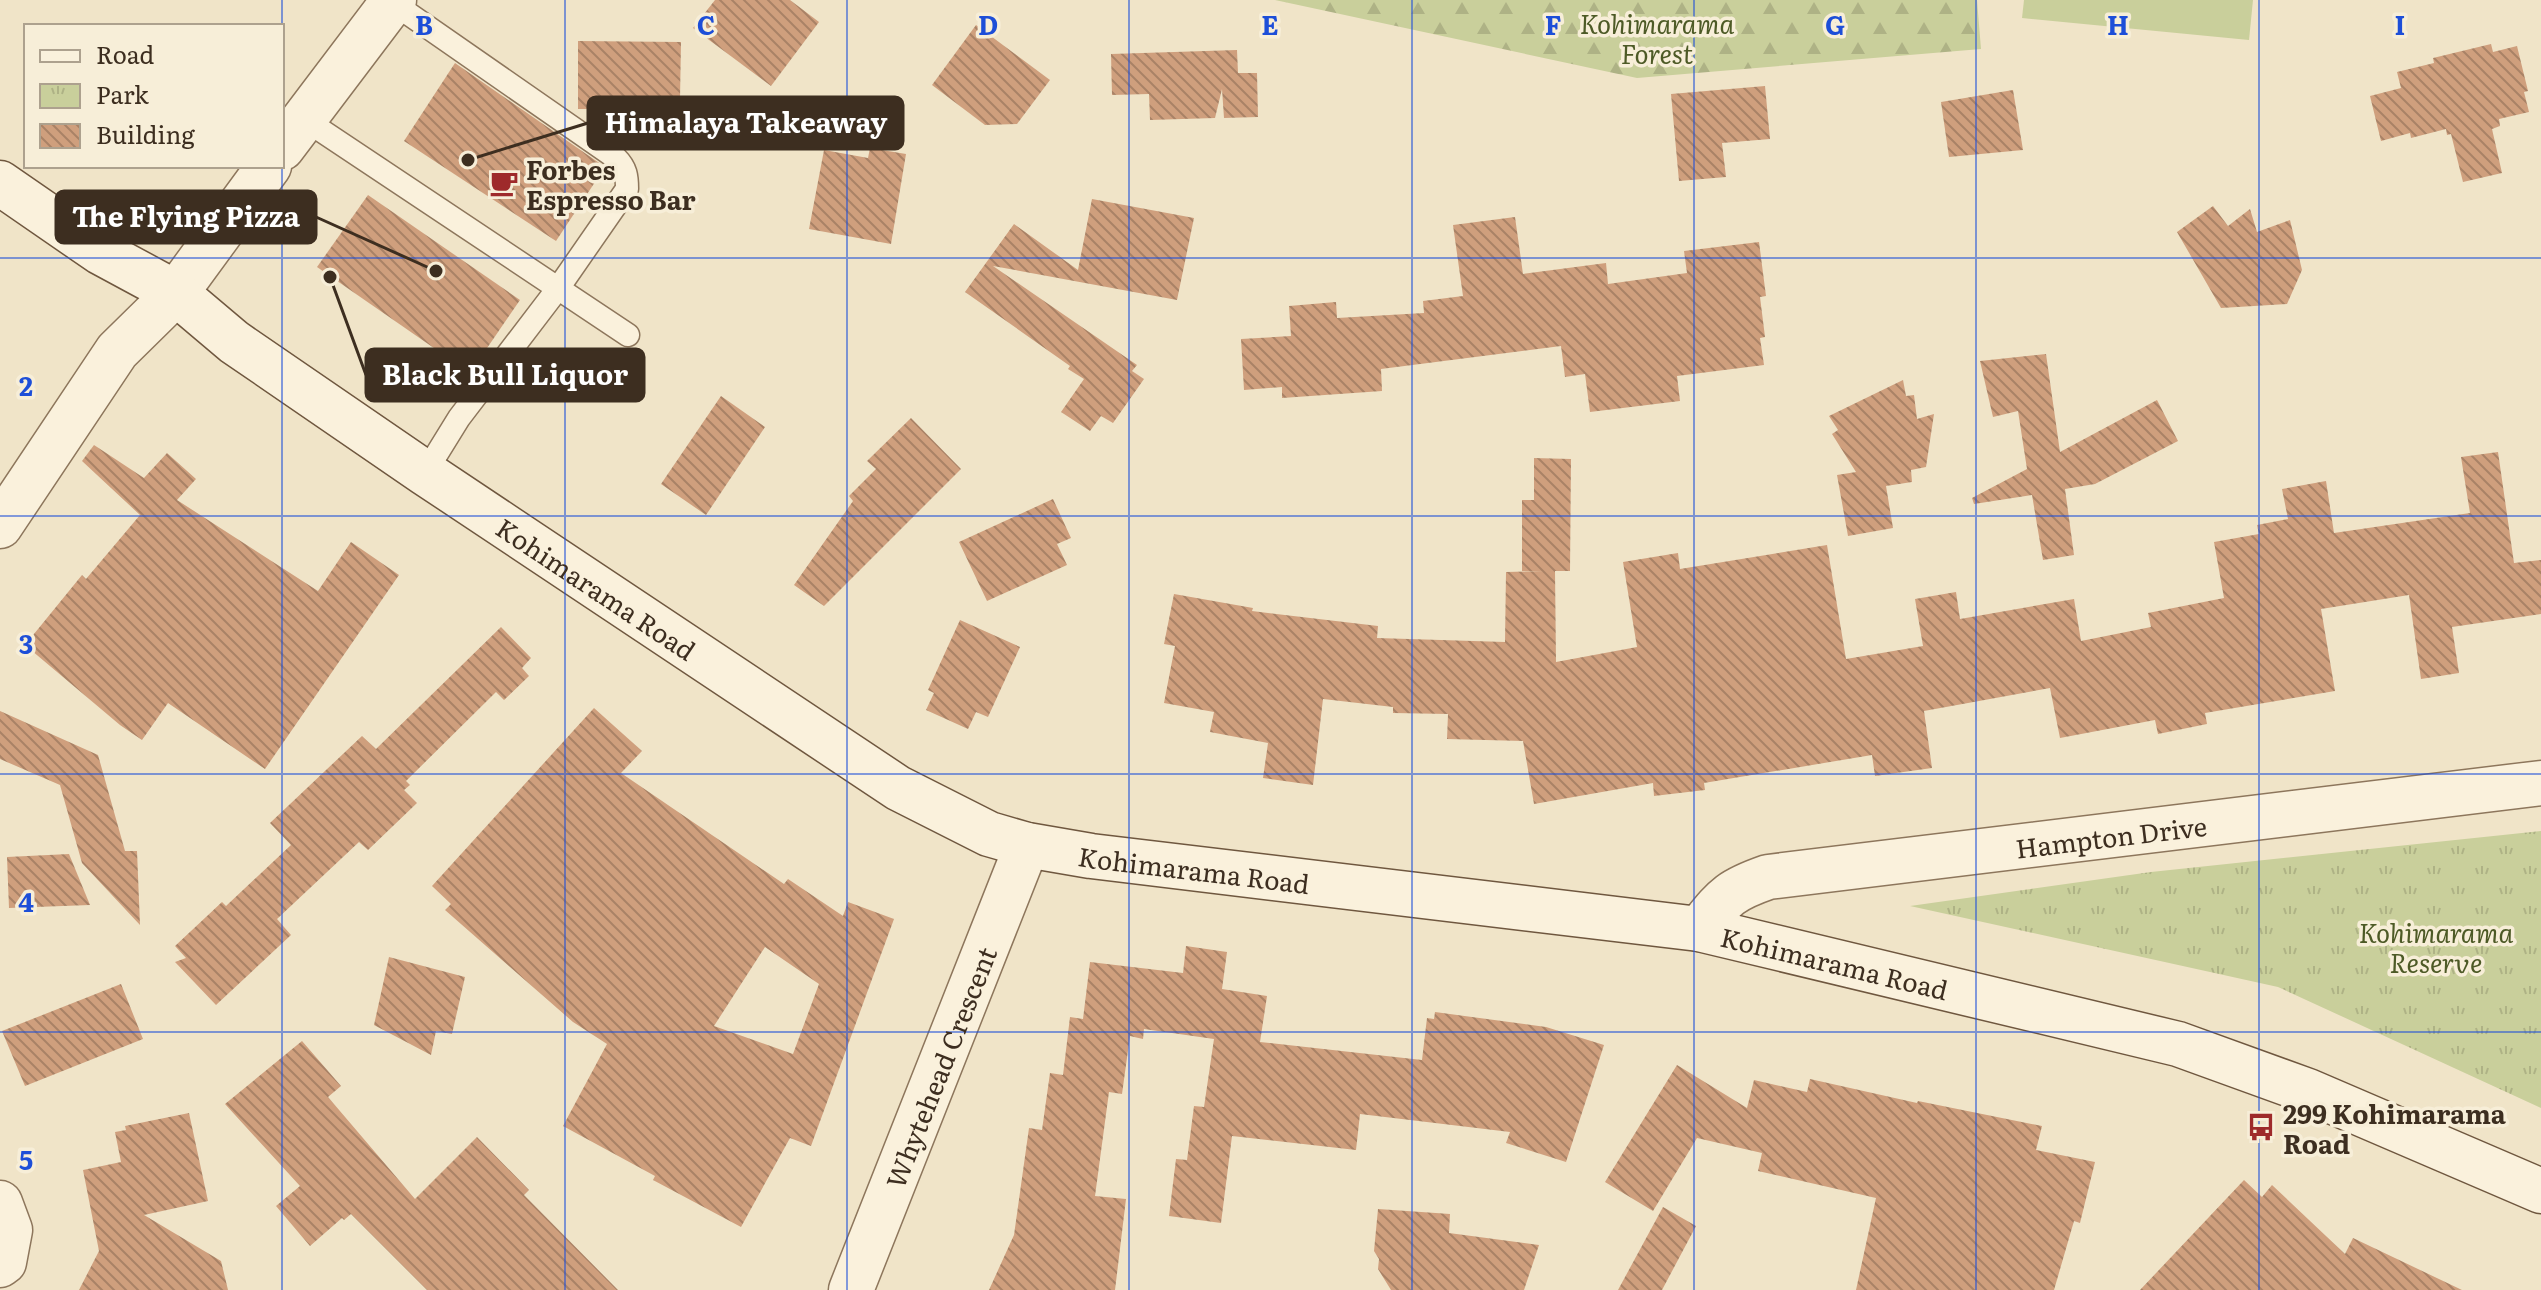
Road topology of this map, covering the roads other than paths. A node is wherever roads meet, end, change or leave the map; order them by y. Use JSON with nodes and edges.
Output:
{"nodes":[{"id":1,"x":394,"y":1,"type":"edge"},
{"id":2,"x":293,"y":134,"type":"edge"},
{"id":3,"x":268,"y":168,"type":"edge"},
{"id":4,"x":0,"y":183,"type":"edge"},
{"id":5,"x":559,"y":287,"type":"junction"},
{"id":6,"x":176,"y":293,"type":"junction"},
{"id":7,"x":628,"y":335,"type":"dead end"},
{"id":8,"x":425,"y":473,"type":"junction"},
{"id":9,"x":0,"y":526,"type":"edge"},
{"id":10,"x":2541,"y":783,"type":"edge"},
{"id":11,"x":1027,"y":845,"type":"junction"},
{"id":12,"x":1699,"y":929,"type":"junction"},
{"id":13,"x":2541,"y":1191,"type":"edge"},
{"id":14,"x":0,"y":1203,"type":"edge"},
{"id":15,"x":0,"y":1265,"type":"edge"},
{"id":16,"x":851,"y":1290,"type":"edge"}],
"edges":[{"from":1,"to":2,"type":"main road"},
{"from":1,"to":5,"type":"lane"},
{"from":2,"to":5,"type":"lane"},
{"from":3,"to":6,"type":"main road"},
{"from":4,"to":6,"type":"main road","name":"Kohimarama Road"},
{"from":5,"to":7,"type":"lane"},
{"from":5,"to":8,"type":"lane"},
{"from":6,"to":8,"type":"main road","name":"Kohimarama Road"},
{"from":6,"to":9,"type":"main road"},
{"from":8,"to":11,"type":"main road","name":"Kohimarama Road"},
{"from":10,"to":12,"type":"main road","name":"Hampton Drive"},
{"from":11,"to":12,"type":"main road","name":"Kohimarama Road"},
{"from":11,"to":16,"type":"main road","name":"Whytehead Crescent"},
{"from":12,"to":13,"type":"main road","name":"Kohimarama Road"},
{"from":14,"to":15,"type":"main road"}]}
